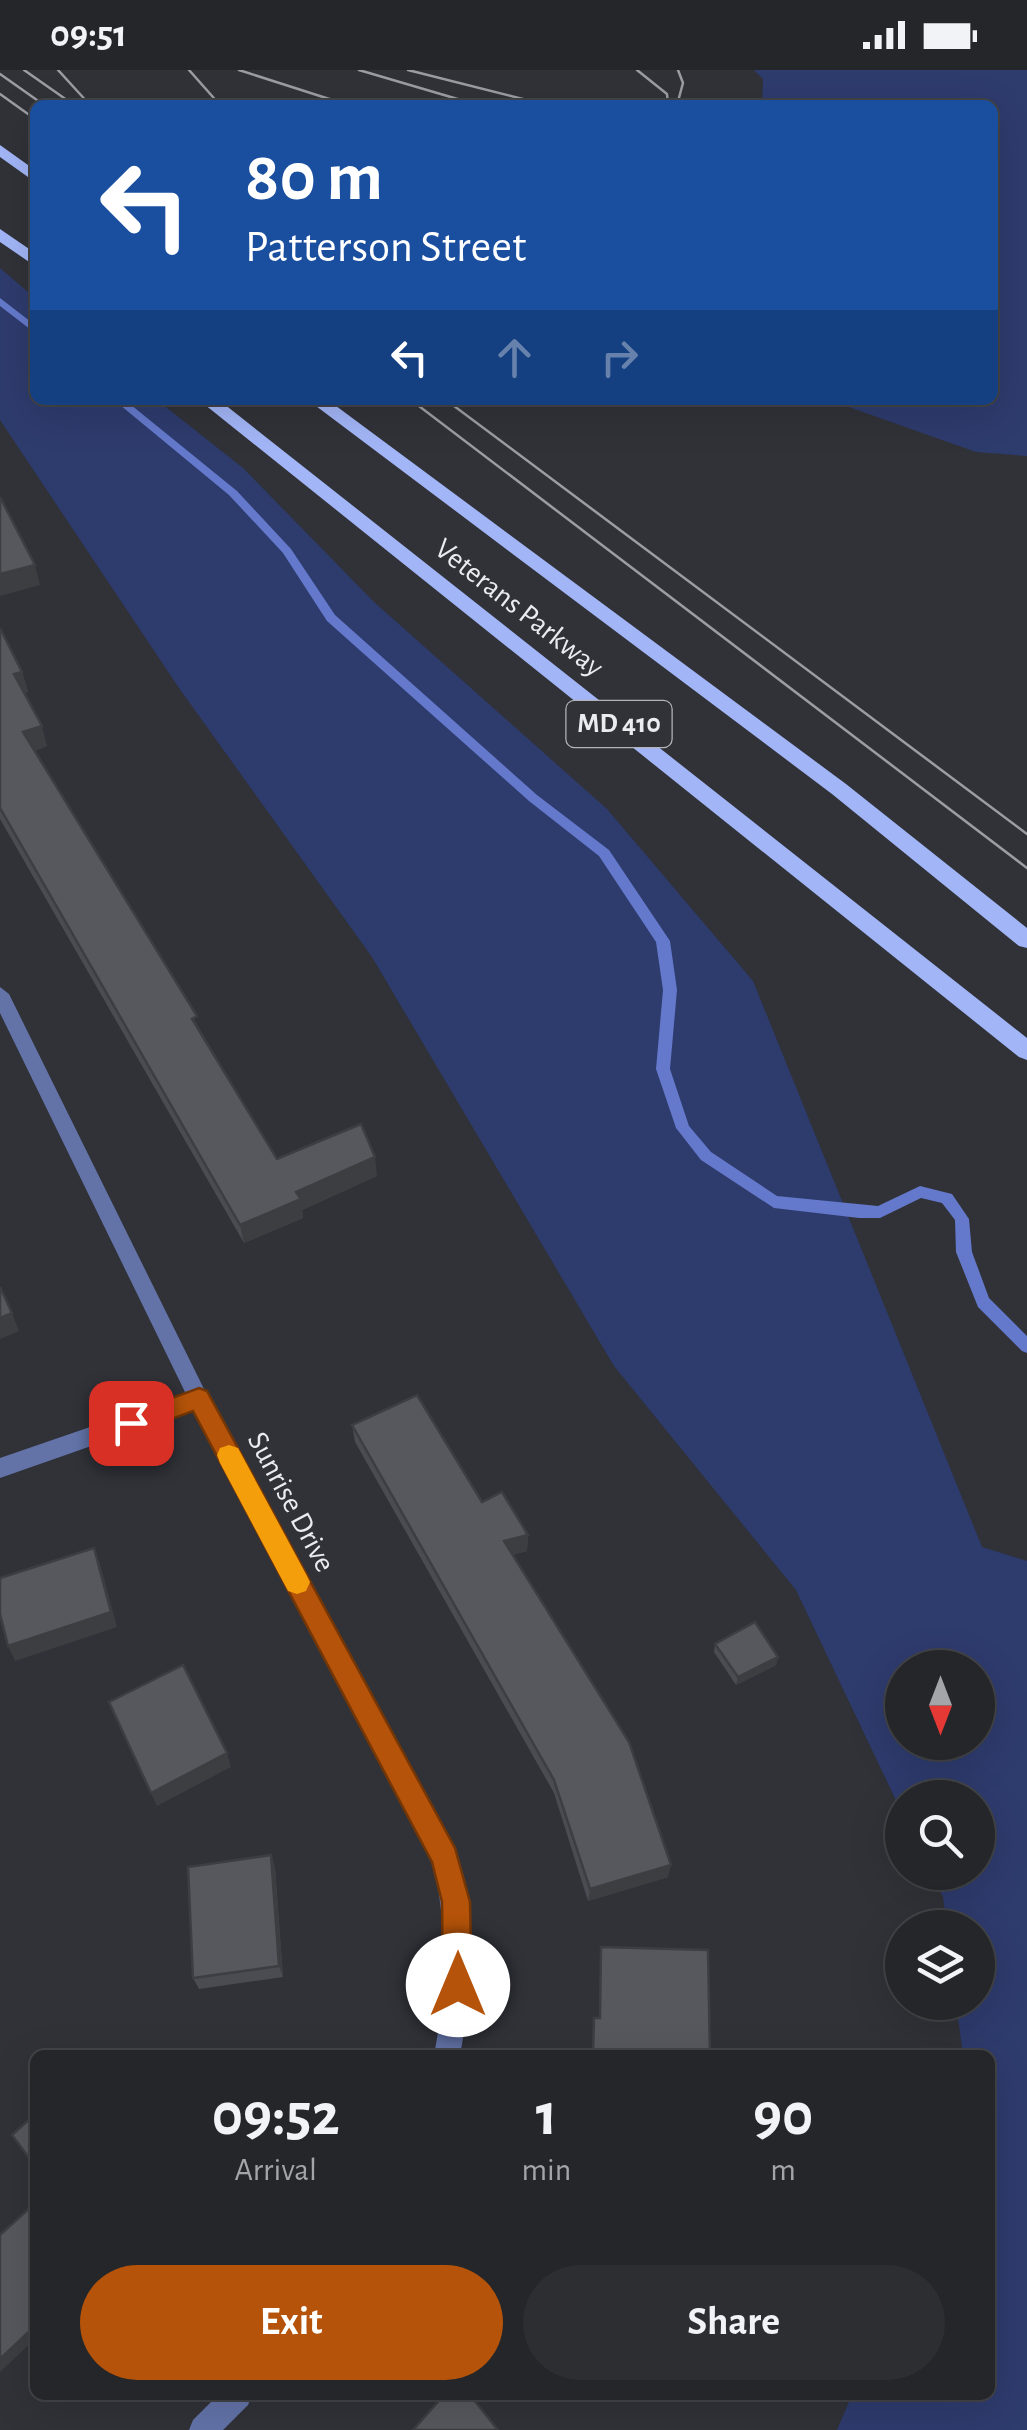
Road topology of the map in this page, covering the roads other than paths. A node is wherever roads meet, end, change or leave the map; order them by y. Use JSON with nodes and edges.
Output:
{"nodes":[{"id":1,"x":0,"y":150,"type":"edge"},
{"id":2,"x":30,"y":173,"type":"edge"},
{"id":3,"x":0,"y":234,"type":"edge"},
{"id":4,"x":30,"y":258,"type":"edge"},
{"id":5,"x":214,"y":405,"type":"edge"},
{"id":6,"x":325,"y":405,"type":"edge"},
{"id":7,"x":1027,"y":940,"type":"edge"},
{"id":8,"x":0,"y":994,"type":"edge"},
{"id":9,"x":1027,"y":1052,"type":"edge"},
{"id":10,"x":199,"y":1399,"type":"junction"},
{"id":11,"x":0,"y":1468,"type":"edge"},
{"id":12,"x":449,"y":2050,"type":"edge"},
{"id":13,"x":233,"y":2400,"type":"edge"},
{"id":14,"x":204,"y":2430,"type":"edge"}],
"edges":[{"from":1,"to":2,"type":"main road"},
{"from":3,"to":4,"type":"main road"},
{"from":5,"to":9,"type":"main road","name":"Veterans Parkway","number":"MD 410"},
{"from":6,"to":7,"type":"main road","name":"Veterans Parkway","number":"MD 410"},
{"from":8,"to":10,"type":"street","name":"Sunrise Drive"},
{"from":10,"to":11,"type":"street"},
{"from":10,"to":12,"type":"street","name":"Sunrise Drive"},
{"from":13,"to":14,"type":"street"}]}
